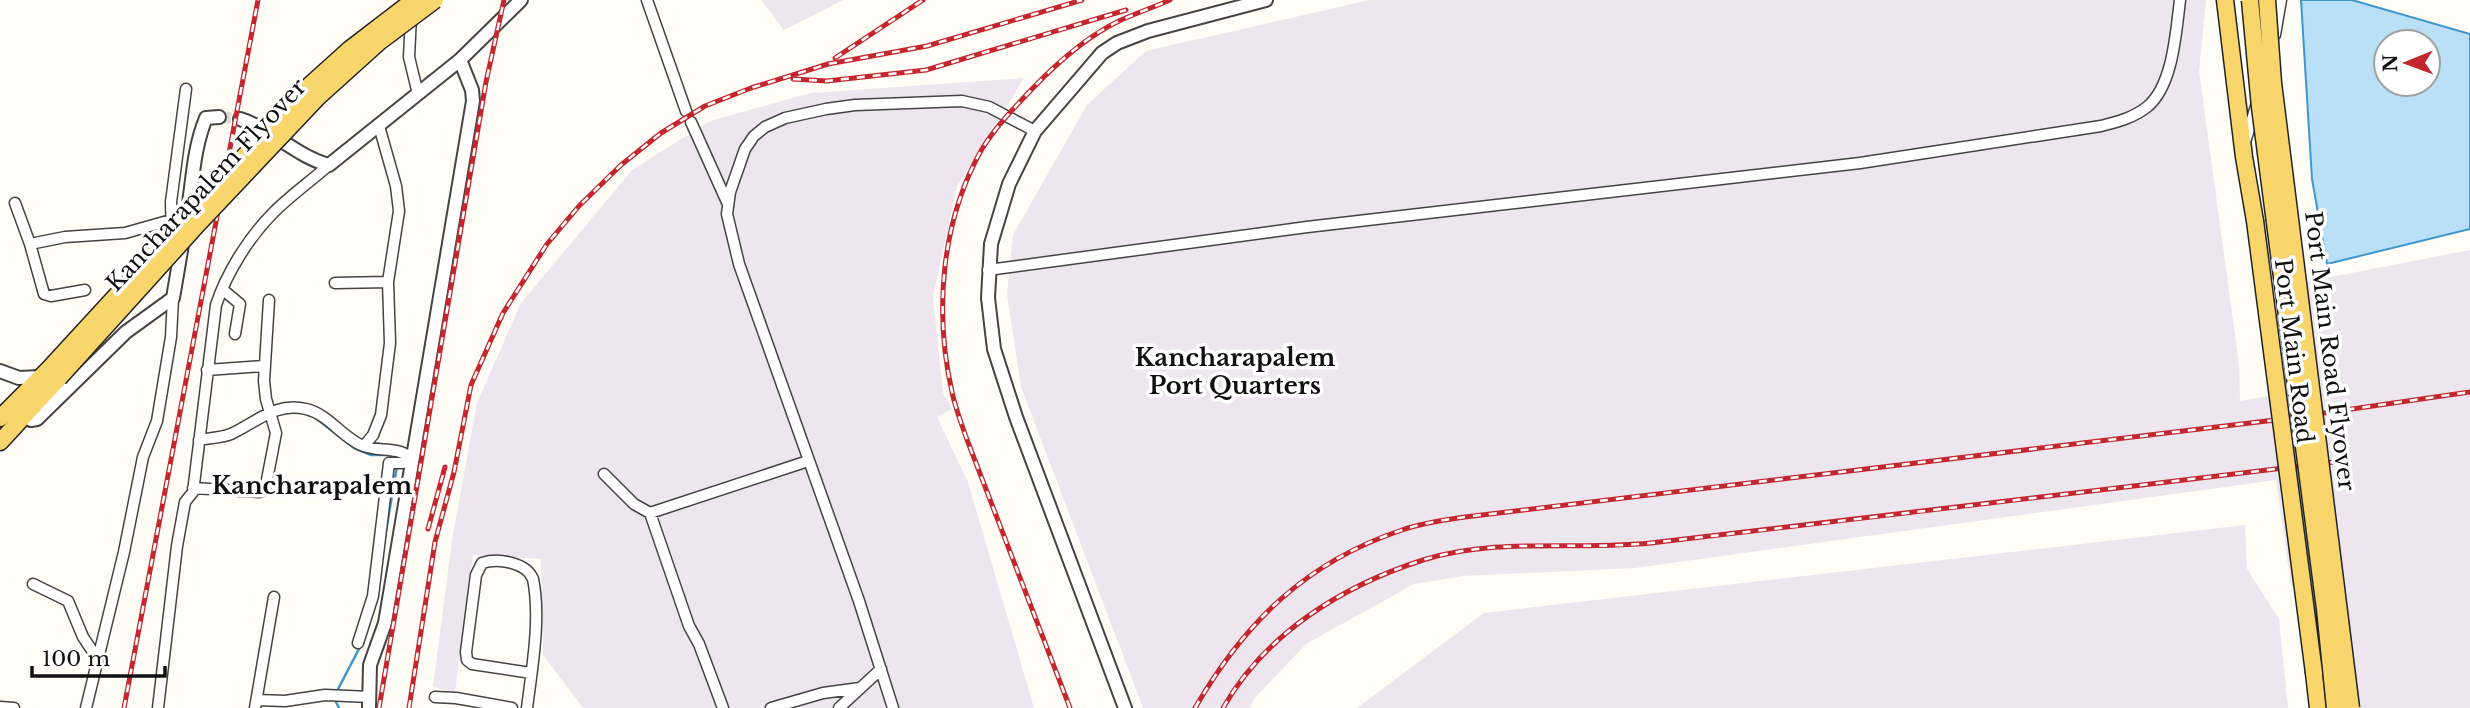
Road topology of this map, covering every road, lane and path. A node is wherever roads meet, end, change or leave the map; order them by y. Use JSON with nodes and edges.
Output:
{"nodes":[{"id":1,"x":413,"y":0,"type":"edge"},
{"id":2,"x":435,"y":0,"type":"edge"},
{"id":3,"x":521,"y":0,"type":"edge"},
{"id":4,"x":648,"y":0,"type":"edge"},
{"id":5,"x":1266,"y":0,"type":"edge"},
{"id":6,"x":2180,"y":0,"type":"edge"},
{"id":7,"x":2225,"y":0,"type":"edge"},
{"id":8,"x":2250,"y":0,"type":"edge"},
{"id":9,"x":2267,"y":0,"type":"edge"},
{"id":10,"x":2281,"y":0,"type":"edge"},
{"id":11,"x":460,"y":61,"type":"junction"},
{"id":12,"x":186,"y":89,"type":"dead end"},
{"id":13,"x":418,"y":94,"type":"junction"},
{"id":14,"x":686,"y":111,"type":"dead end"},
{"id":15,"x":219,"y":117,"type":"dead end"},
{"id":16,"x":240,"y":119,"type":"tunnel mouth"},
{"id":17,"x":691,"y":122,"type":"dead end"},
{"id":18,"x":379,"y":126,"type":"junction"},
{"id":19,"x":1035,"y":131,"type":"junction"},
{"id":20,"x":2244,"y":157,"type":"junction"},
{"id":21,"x":329,"y":165,"type":"junction"},
{"id":22,"x":727,"y":202,"type":"junction"},
{"id":23,"x":15,"y":204,"type":"dead end"},
{"id":24,"x":171,"y":220,"type":"junction"},
{"id":25,"x":30,"y":244,"type":"junction"},
{"id":26,"x":988,"y":270,"type":"junction"},
{"id":27,"x":177,"y":272,"type":"junction"},
{"id":28,"x":388,"y":282,"type":"junction"},
{"id":29,"x":335,"y":283,"type":"dead end"},
{"id":30,"x":222,"y":289,"type":"junction"},
{"id":31,"x":85,"y":290,"type":"dead end"},
{"id":32,"x":173,"y":298,"type":"junction"},
{"id":33,"x":269,"y":300,"type":"dead end"},
{"id":34,"x":235,"y":334,"type":"dead end"},
{"id":35,"x":263,"y":366,"type":"junction"},
{"id":36,"x":207,"y":370,"type":"junction"},
{"id":37,"x":0,"y":371,"type":"edge"},
{"id":38,"x":50,"y":375,"type":"junction"},
{"id":39,"x":271,"y":414,"type":"junction"},
{"id":40,"x":25,"y":417,"type":"junction"},
{"id":41,"x":0,"y":418,"type":"edge"},
{"id":42,"x":2,"y":436,"type":"edge"},
{"id":43,"x":199,"y":436,"type":"junction"},
{"id":44,"x":364,"y":446,"type":"junction"},
{"id":45,"x":407,"y":461,"type":"junction"},
{"id":46,"x":808,"y":461,"type":"junction"},
{"id":47,"x":604,"y":474,"type":"dead end"},
{"id":48,"x":193,"y":488,"type":"junction"},
{"id":49,"x":650,"y":513,"type":"junction"},
{"id":50,"x":33,"y":584,"type":"dead end"},
{"id":51,"x":274,"y":597,"type":"dead end"},
{"id":52,"x":358,"y":643,"type":"dead end"},
{"id":53,"x":97,"y":658,"type":"junction"},
{"id":54,"x":881,"y":669,"type":"junction"},
{"id":55,"x":531,"y":673,"type":"junction"},
{"id":56,"x":860,"y":688,"type":"junction"},
{"id":57,"x":435,"y":697,"type":"dead end"},
{"id":58,"x":370,"y":703,"type":"edge"},
{"id":59,"x":256,"y":704,"type":"edge"},
{"id":60,"x":0,"y":707,"type":"edge"},
{"id":61,"x":14,"y":708,"type":"edge"},
{"id":62,"x":86,"y":708,"type":"edge"},
{"id":63,"x":158,"y":708,"type":"edge"},
{"id":64,"x":512,"y":708,"type":"edge"},
{"id":65,"x":527,"y":708,"type":"edge"},
{"id":66,"x":723,"y":708,"type":"edge"},
{"id":67,"x":771,"y":708,"type":"edge"},
{"id":68,"x":839,"y":708,"type":"edge"},
{"id":69,"x":893,"y":708,"type":"edge"},
{"id":70,"x":1125,"y":708,"type":"edge"},
{"id":71,"x":2318,"y":708,"type":"edge"},
{"id":72,"x":2335,"y":708,"type":"edge"},
{"id":73,"x":2351,"y":708,"type":"edge"}],
"edges":[{"from":1,"to":13,"type":"street"},
{"from":1,"to":38,"type":"main road","name":"Kancharapalem Flyover","bridge":true},
{"from":2,"to":38,"type":"main road","name":"Kancharapalem Flyover","bridge":true},
{"from":3,"to":11,"type":"street"},
{"from":4,"to":14,"type":"street"},
{"from":5,"to":19,"type":"street"},
{"from":6,"to":26,"type":"street"},
{"from":7,"to":20,"type":"main road","name":"Port Main Road"},
{"from":8,"to":72,"type":"main road","name":"Port Main Road Flyover","bridge":true},
{"from":9,"to":73,"type":"main road","name":"Port Main Road Flyover","bridge":true},
{"from":10,"to":20,"type":"street"},
{"from":11,"to":13,"type":"street"},
{"from":11,"to":45,"type":"street"},
{"from":12,"to":24,"type":"street"},
{"from":13,"to":18,"type":"street"},
{"from":15,"to":27,"type":"street"},
{"from":16,"to":21,"type":"street"},
{"from":17,"to":22,"type":"street"},
{"from":18,"to":21,"type":"street"},
{"from":18,"to":28,"type":"street"},
{"from":19,"to":22,"type":"street"},
{"from":19,"to":26,"type":"street"},
{"from":20,"to":71,"type":"main road","name":"Port Main Road","bridge":true},
{"from":21,"to":30,"type":"street"},
{"from":22,"to":46,"type":"street"},
{"from":23,"to":25,"type":"street"},
{"from":24,"to":25,"type":"street"},
{"from":24,"to":27,"type":"street"},
{"from":25,"to":31,"type":"street"},
{"from":26,"to":70,"type":"street"},
{"from":27,"to":32,"type":"street"},
{"from":28,"to":29,"type":"street"},
{"from":28,"to":44,"type":"street"},
{"from":30,"to":34,"type":"street"},
{"from":30,"to":36,"type":"street"},
{"from":32,"to":40,"type":"street"},
{"from":32,"to":53,"type":"street"},
{"from":33,"to":35,"type":"street"},
{"from":35,"to":36,"type":"street"},
{"from":35,"to":39,"type":"street"},
{"from":36,"to":43,"type":"street"},
{"from":37,"to":38,"type":"street"},
{"from":38,"to":40,"type":"main road","name":"Kancharapalem Flyover"},
{"from":38,"to":41,"type":"main road"},
{"from":39,"to":43,"type":"street"},
{"from":39,"to":44,"type":"street"},
{"from":39,"to":48,"type":"street"},
{"from":40,"to":42,"type":"main road","name":"Kancharapalem Flyover"},
{"from":43,"to":48,"type":"street"},
{"from":44,"to":45,"type":"street"},
{"from":45,"to":52,"type":"street"},
{"from":45,"to":58,"type":"street"},
{"from":46,"to":49,"type":"street"},
{"from":46,"to":54,"type":"street"},
{"from":47,"to":49,"type":"street"},
{"from":48,"to":63,"type":"street"},
{"from":49,"to":66,"type":"street"},
{"from":50,"to":53,"type":"street"},
{"from":51,"to":59,"type":"street"},
{"from":53,"to":62,"type":"street"},
{"from":54,"to":56,"type":"street"},
{"from":54,"to":69,"type":"street"},
{"from":55,"to":55,"type":"street"},
{"from":55,"to":65,"type":"street"},
{"from":56,"to":67,"type":"street"},
{"from":56,"to":68,"type":"street"},
{"from":57,"to":64,"type":"street"},
{"from":58,"to":59,"type":"street"},
{"from":60,"to":61,"type":"street"}]}
